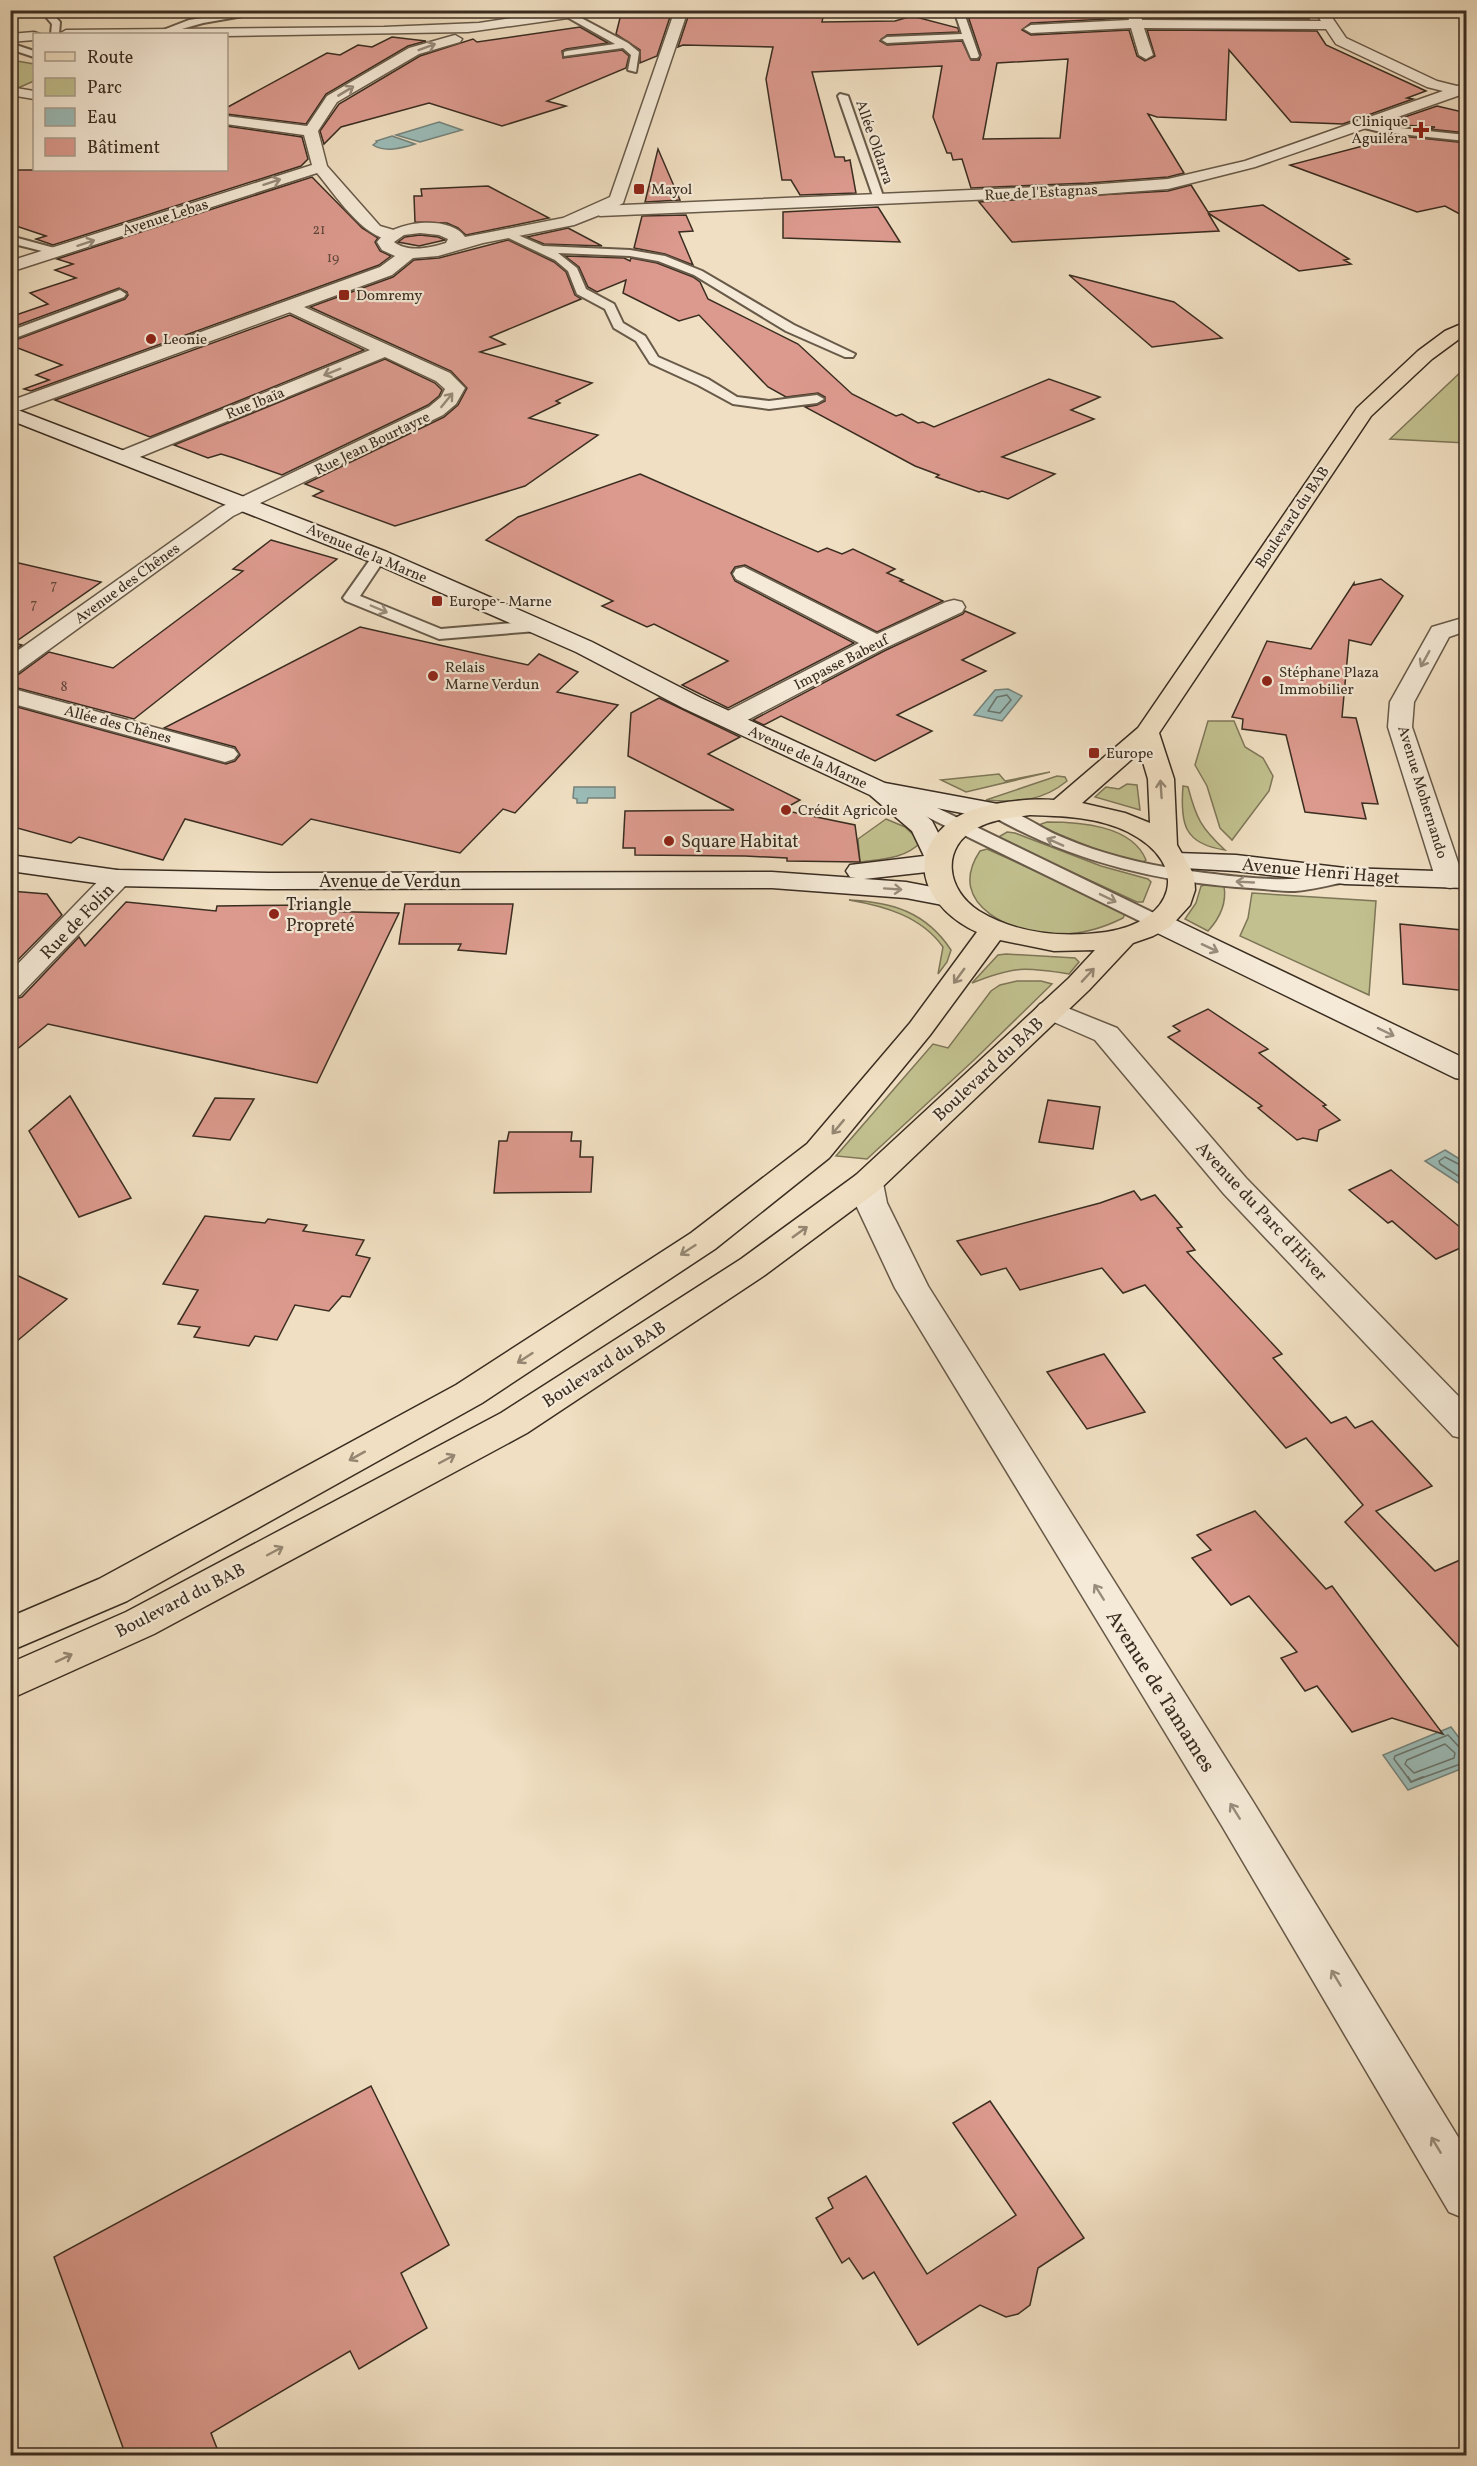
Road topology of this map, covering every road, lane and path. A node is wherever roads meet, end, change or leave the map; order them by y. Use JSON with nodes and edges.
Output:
{"nodes":[{"id":1,"x":44,"y":10,"type":"edge"},
{"id":2,"x":273,"y":10,"type":"edge"},
{"id":3,"x":596,"y":10,"type":"edge"},
{"id":4,"x":682,"y":10,"type":"edge"},
{"id":5,"x":958,"y":10,"type":"edge"},
{"id":6,"x":1320,"y":10,"type":"edge"},
{"id":7,"x":570,"y":15,"type":"junction"},
{"id":8,"x":1134,"y":17,"type":"edge"},
{"id":9,"x":1329,"y":25,"type":"junction"},
{"id":10,"x":489,"y":26,"type":"junction"},
{"id":11,"x":1031,"y":28,"type":"dead end"},
{"id":12,"x":163,"y":32,"type":"junction"},
{"id":13,"x":55,"y":33,"type":"edge"},
{"id":14,"x":114,"y":33,"type":"edge"},
{"id":15,"x":228,"y":36,"type":"edge"},
{"id":16,"x":967,"y":36,"type":"junction"},
{"id":17,"x":33,"y":38,"type":"edge"},
{"id":18,"x":887,"y":39,"type":"dead end"},
{"id":19,"x":12,"y":43,"type":"edge"},
{"id":20,"x":625,"y":45,"type":"junction"},
{"id":21,"x":33,"y":47,"type":"edge"},
{"id":22,"x":33,"y":54,"type":"edge"},
{"id":23,"x":567,"y":54,"type":"dead end"},
{"id":24,"x":1146,"y":55,"type":"dead end"},
{"id":25,"x":974,"y":56,"type":"dead end"},
{"id":26,"x":633,"y":70,"type":"dead end"},
{"id":27,"x":1463,"y":89,"type":"edge"},
{"id":28,"x":10,"y":92,"type":"edge"},
{"id":29,"x":33,"y":95,"type":"edge"},
{"id":30,"x":843,"y":96,"type":"dead end"},
{"id":31,"x":228,"y":120,"type":"edge"},
{"id":32,"x":1364,"y":125,"type":"junction"},
{"id":33,"x":311,"y":131,"type":"junction"},
{"id":34,"x":1467,"y":138,"type":"edge"},
{"id":35,"x":320,"y":166,"type":"junction"},
{"id":36,"x":879,"y":199,"type":"junction"},
{"id":37,"x":600,"y":211,"type":"junction"},
{"id":38,"x":440,"y":230,"type":"junction"},
{"id":39,"x":506,"y":233,"type":"junction"},
{"id":40,"x":391,"y":235,"type":"junction"},
{"id":41,"x":10,"y":239,"type":"edge"},
{"id":42,"x":455,"y":244,"type":"junction"},
{"id":43,"x":540,"y":249,"type":"junction"},
{"id":44,"x":58,"y":252,"type":"junction"},
{"id":45,"x":409,"y":253,"type":"junction"},
{"id":46,"x":10,"y":267,"type":"edge"},
{"id":47,"x":120,"y":294,"type":"dead end"},
{"id":48,"x":293,"y":307,"type":"junction"},
{"id":49,"x":1467,"y":327,"type":"edge"},
{"id":50,"x":10,"y":336,"type":"edge"},
{"id":51,"x":386,"y":350,"type":"junction"},
{"id":52,"x":849,"y":354,"type":"dead end"},
{"id":53,"x":817,"y":399,"type":"dead end"},
{"id":54,"x":10,"y":410,"type":"edge"},
{"id":55,"x":123,"y":457,"type":"junction"},
{"id":56,"x":247,"y":504,"type":"junction"},
{"id":57,"x":379,"y":557,"type":"junction"},
{"id":58,"x":744,"y":574,"type":"dead end"},
{"id":59,"x":954,"y":607,"type":"dead end"},
{"id":60,"x":1467,"y":624,"type":"edge"},
{"id":61,"x":537,"y":626,"type":"junction"},
{"id":62,"x":875,"y":644,"type":"junction"},
{"id":63,"x":10,"y":667,"type":"edge"},
{"id":64,"x":10,"y":695,"type":"edge"},
{"id":65,"x":729,"y":720,"type":"junction"},
{"id":66,"x":1147,"y":734,"type":"junction"},
{"id":67,"x":225,"y":754,"type":"dead end"},
{"id":68,"x":878,"y":789,"type":"junction"},
{"id":69,"x":1062,"y":807,"type":"junction"},
{"id":70,"x":998,"y":812,"type":"junction"},
{"id":71,"x":961,"y":827,"type":"junction"},
{"id":72,"x":937,"y":859,"type":"junction"},
{"id":73,"x":1174,"y":861,"type":"junction"},
{"id":74,"x":10,"y":863,"type":"edge"},
{"id":75,"x":117,"y":878,"type":"junction"},
{"id":76,"x":771,"y":880,"type":"junction"},
{"id":77,"x":1458,"y":880,"type":"edge"},
{"id":78,"x":948,"y":898,"type":"junction"},
{"id":79,"x":1157,"y":922,"type":"junction"},
{"id":80,"x":994,"y":929,"type":"junction"},
{"id":81,"x":1123,"y":937,"type":"junction"},
{"id":82,"x":10,"y":989,"type":"edge"},
{"id":83,"x":1050,"y":1010,"type":"junction"},
{"id":84,"x":1467,"y":1071,"type":"edge"},
{"id":85,"x":867,"y":1183,"type":"junction"},
{"id":86,"x":1467,"y":1426,"type":"edge"},
{"id":87,"x":10,"y":1635,"type":"edge"},
{"id":88,"x":10,"y":1682,"type":"edge"},
{"id":89,"x":1467,"y":2195,"type":"edge"}],
"edges":[{"from":1,"to":13,"type":"lane"},
{"from":2,"to":12,"type":"lane"},
{"from":3,"to":7,"type":"street"},
{"from":4,"to":37,"type":"street"},
{"from":5,"to":16,"type":"lane"},
{"from":6,"to":9,"type":"street"},
{"from":7,"to":10,"type":"street"},
{"from":7,"to":20,"type":"lane"},
{"from":8,"to":9,"type":"street"},
{"from":8,"to":11,"type":"street"},
{"from":8,"to":24,"type":"street"},
{"from":9,"to":27,"type":"street"},
{"from":10,"to":12,"type":"street"},
{"from":10,"to":15,"type":"street"},
{"from":33,"to":10,"type":"street","one_way":true},
{"from":12,"to":14,"type":"street"},
{"from":16,"to":18,"type":"lane"},
{"from":16,"to":25,"type":"lane"},
{"from":17,"to":19,"type":"street"},
{"from":19,"to":21,"type":"lane"},
{"from":19,"to":22,"type":"lane"},
{"from":20,"to":23,"type":"lane"},
{"from":20,"to":26,"type":"lane"},
{"from":27,"to":32,"type":"street","name":"Rue de l'Estagnas"},
{"from":28,"to":29,"type":"street"},
{"from":30,"to":36,"type":"lane","name":"Allée Oldarra"},
{"from":31,"to":33,"type":"street"},
{"from":32,"to":34,"type":"lane"},
{"from":32,"to":36,"type":"street","name":"Rue de l'Estagnas"},
{"from":33,"to":35,"type":"street"},
{"from":35,"to":40,"type":"street"},
{"from":44,"to":35,"type":"street","name":"Avenue Lebas","one_way":true},
{"from":36,"to":37,"type":"street","name":"Rue de l'Estagnas"},
{"from":37,"to":38,"type":"street"},
{"from":37,"to":39,"type":"street"},
{"from":38,"to":40,"type":"street"},
{"from":38,"to":42,"type":"street"},
{"from":39,"to":42,"type":"street"},
{"from":39,"to":43,"type":"lane"},
{"from":40,"to":45,"type":"street"},
{"from":41,"to":44,"type":"lane"},
{"from":42,"to":45,"type":"street"},
{"from":43,"to":52,"type":"lane"},
{"from":43,"to":53,"type":"lane"},
{"from":44,"to":46,"type":"street","name":"Avenue Lebas"},
{"from":45,"to":48,"type":"street"},
{"from":47,"to":50,"type":"lane"},
{"from":48,"to":51,"type":"street","name":"Rue Jean Bourtayre"},
{"from":48,"to":54,"type":"street"},
{"from":49,"to":66,"type":"main road","name":"Boulevard du BAB"},
{"from":51,"to":55,"type":"street","name":"Rue Ibaïa","one_way":true},
{"from":56,"to":51,"type":"street","name":"Rue Jean Bourtayre","one_way":true},
{"from":54,"to":55,"type":"street","name":"Avenue de la Marne"},
{"from":55,"to":56,"type":"street","name":"Avenue de la Marne"},
{"from":56,"to":57,"type":"street","name":"Avenue de la Marne"},
{"from":56,"to":63,"type":"street","name":"Avenue des Chênes"},
{"from":57,"to":61,"type":"street","name":"Avenue de la Marne"},
{"from":57,"to":61,"type":"lane","one_way":true},
{"from":58,"to":62,"type":"street"},
{"from":59,"to":62,"type":"street","name":"Impasse Babeuf"},
{"from":60,"to":77,"type":"street","name":"Avenue Mohernando","one_way":true},
{"from":61,"to":65,"type":"street","name":"Avenue de la Marne"},
{"from":62,"to":65,"type":"street","name":"Impasse Babeuf"},
{"from":64,"to":67,"type":"street","name":"Allée des Chênes"},
{"from":65,"to":68,"type":"street","name":"Avenue de la Marne"},
{"from":66,"to":69,"type":"main road","name":"Boulevard du BAB"},
{"from":73,"to":66,"type":"main road","one_way":true},
{"from":68,"to":70,"type":"street","name":"Avenue de la Marne"},
{"from":68,"to":71,"type":"lane"},
{"from":68,"to":72,"type":"street","name":"Avenue de la Marne"},
{"from":69,"to":70,"type":"main road"},
{"from":69,"to":73,"type":"main road"},
{"from":70,"to":71,"type":"main road"},
{"from":73,"to":70,"type":"lane","one_way":true},
{"from":71,"to":72,"type":"main road"},
{"from":71,"to":79,"type":"lane","one_way":true},
{"from":72,"to":76,"type":"street","name":"Avenue de Verdun"},
{"from":72,"to":78,"type":"main road"},
{"from":77,"to":73,"type":"street","name":"Avenue Henri Haget","one_way":true},
{"from":73,"to":79,"type":"main road"},
{"from":74,"to":75,"type":"street","name":"Avenue de Verdun"},
{"from":75,"to":76,"type":"street","name":"Avenue de Verdun"},
{"from":75,"to":82,"type":"street","name":"Rue de Folin"},
{"from":76,"to":78,"type":"street","name":"Avenue de Verdun","one_way":true},
{"from":78,"to":80,"type":"main road"},
{"from":79,"to":81,"type":"main road"},
{"from":79,"to":84,"type":"street","one_way":true},
{"from":80,"to":81,"type":"main road"},
{"from":80,"to":87,"type":"main road","one_way":true},
{"from":83,"to":81,"type":"main road","name":"Boulevard du BAB","one_way":true},
{"from":83,"to":85,"type":"main road","name":"Boulevard du BAB"},
{"from":83,"to":86,"type":"street","name":"Avenue du Parc d'Hiver"},
{"from":88,"to":85,"type":"main road","name":"Boulevard du BAB","one_way":true},
{"from":89,"to":85,"type":"street","name":"Avenue de Tamames","one_way":true}]}
